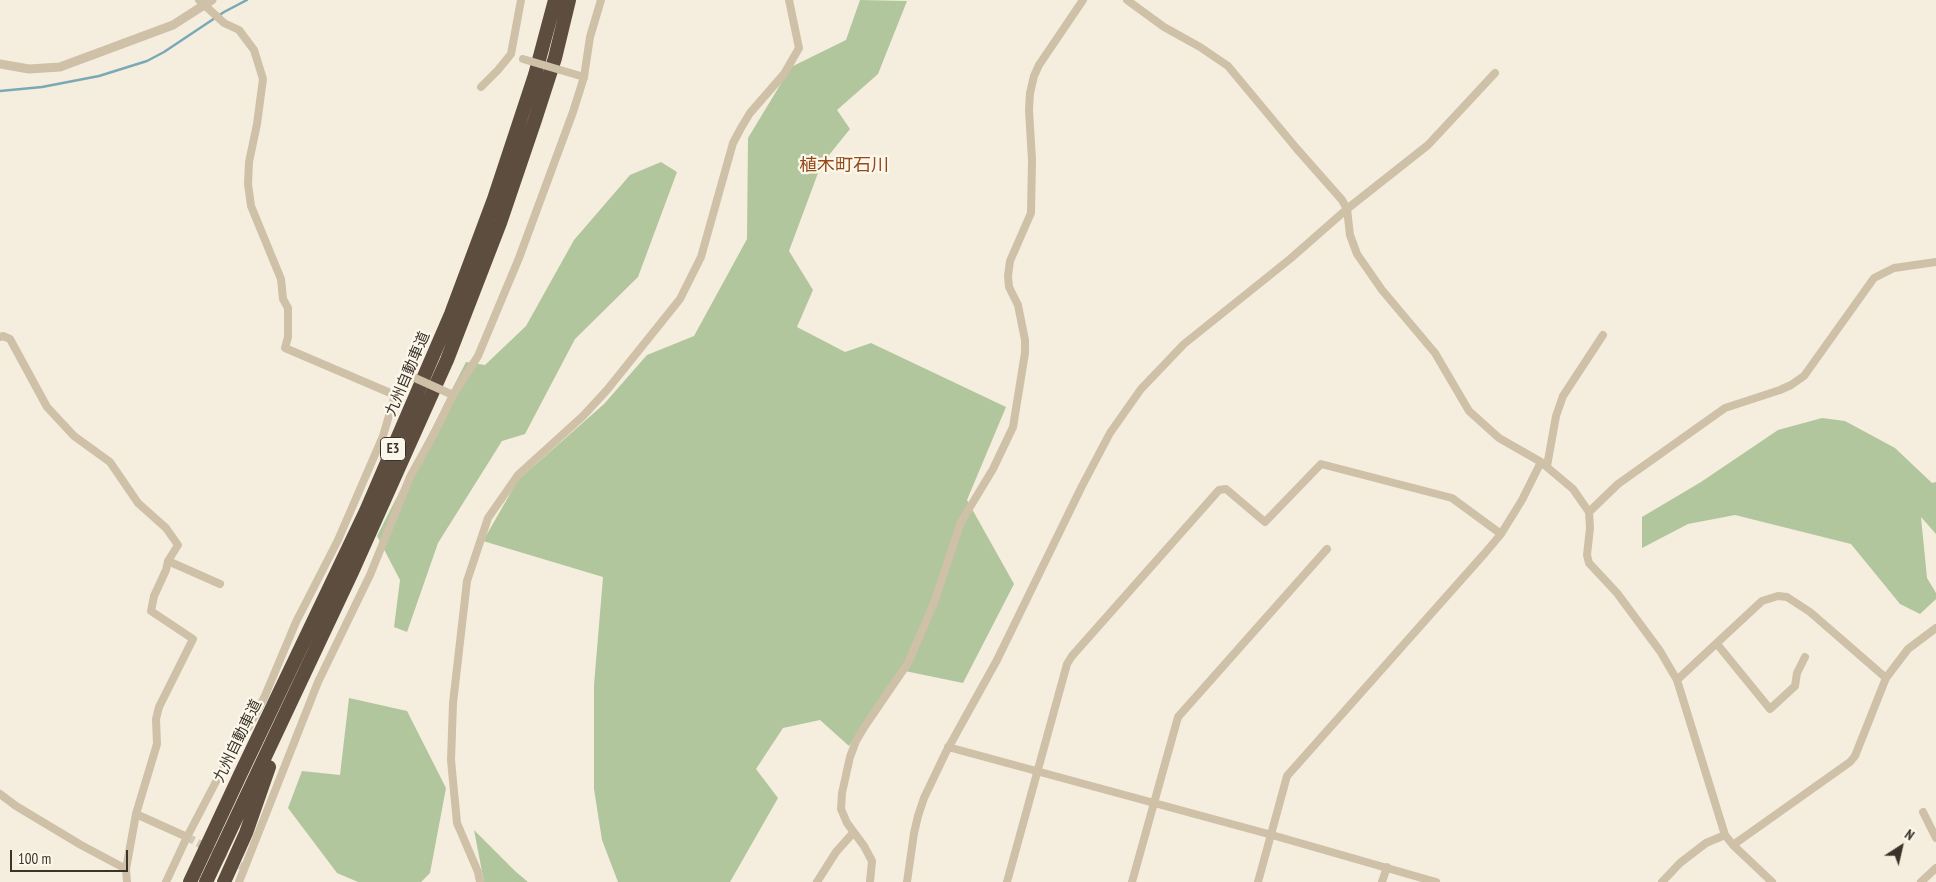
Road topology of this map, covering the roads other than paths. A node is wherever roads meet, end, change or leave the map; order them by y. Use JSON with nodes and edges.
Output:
{"nodes":[{"id":1,"x":521,"y":0,"type":"edge"},
{"id":2,"x":555,"y":0,"type":"edge"},
{"id":3,"x":569,"y":0,"type":"edge"},
{"id":4,"x":601,"y":0,"type":"edge"},
{"id":5,"x":789,"y":0,"type":"edge"},
{"id":6,"x":1083,"y":0,"type":"edge"},
{"id":7,"x":1127,"y":0,"type":"edge"},
{"id":8,"x":206,"y":4,"type":"edge"},
{"id":9,"x":511,"y":54,"type":"junction"},
{"id":10,"x":0,"y":64,"type":"edge"},
{"id":11,"x":1495,"y":73,"type":"dead end"},
{"id":12,"x":584,"y":77,"type":"junction"},
{"id":13,"x":481,"y":87,"type":"dead end"},
{"id":14,"x":1347,"y":210,"type":"junction"},
{"id":15,"x":1936,"y":262,"type":"edge"},
{"id":16,"x":1602,"y":335,"type":"dead end"},
{"id":17,"x":0,"y":337,"type":"edge"},
{"id":18,"x":395,"y":395,"type":"junction"},
{"id":19,"x":453,"y":395,"type":"junction"},
{"id":20,"x":1544,"y":464,"type":"junction"},
{"id":21,"x":1589,"y":512,"type":"junction"},
{"id":22,"x":1501,"y":534,"type":"junction"},
{"id":23,"x":1327,"y":549,"type":"dead end"},
{"id":24,"x":168,"y":561,"type":"junction"},
{"id":25,"x":220,"y":584,"type":"dead end"},
{"id":26,"x":1936,"y":628,"type":"edge"},
{"id":27,"x":1717,"y":644,"type":"junction"},
{"id":28,"x":1805,"y":657,"type":"dead end"},
{"id":29,"x":1886,"y":678,"type":"junction"},
{"id":30,"x":1677,"y":680,"type":"junction"},
{"id":31,"x":294,"y":698,"type":"junction"},
{"id":32,"x":948,"y":747,"type":"junction"},
{"id":33,"x":1036,"y":772,"type":"junction"},
{"id":34,"x":240,"y":775,"type":"junction"},
{"id":35,"x":0,"y":794,"type":"edge"},
{"id":36,"x":1154,"y":804,"type":"junction"},
{"id":37,"x":1923,"y":812,"type":"dead end"},
{"id":38,"x":136,"y":814,"type":"junction"},
{"id":39,"x":854,"y":832,"type":"junction"},
{"id":40,"x":1272,"y":835,"type":"junction"},
{"id":41,"x":1725,"y":835,"type":"junction"},
{"id":42,"x":186,"y":837,"type":"junction"},
{"id":43,"x":1936,"y":838,"type":"edge"},
{"id":44,"x":1733,"y":845,"type":"junction"},
{"id":45,"x":1386,"y":867,"type":"junction"},
{"id":46,"x":1936,"y":868,"type":"edge"},
{"id":47,"x":126,"y":870,"type":"junction"},
{"id":48,"x":127,"y":882,"type":"edge"},
{"id":49,"x":166,"y":882,"type":"edge"},
{"id":50,"x":182,"y":882,"type":"edge"},
{"id":51,"x":190,"y":882,"type":"edge"},
{"id":52,"x":206,"y":882,"type":"edge"},
{"id":53,"x":224,"y":882,"type":"edge"},
{"id":54,"x":239,"y":882,"type":"edge"},
{"id":55,"x":480,"y":882,"type":"edge"},
{"id":56,"x":817,"y":882,"type":"edge"},
{"id":57,"x":870,"y":882,"type":"edge"},
{"id":58,"x":907,"y":882,"type":"edge"},
{"id":59,"x":1007,"y":882,"type":"edge"},
{"id":60,"x":1132,"y":882,"type":"edge"},
{"id":61,"x":1258,"y":882,"type":"edge"},
{"id":62,"x":1382,"y":882,"type":"edge"},
{"id":63,"x":1436,"y":882,"type":"edge"},
{"id":64,"x":1662,"y":882,"type":"edge"},
{"id":65,"x":1772,"y":882,"type":"edge"},
{"id":66,"x":1921,"y":882,"type":"edge"}],
"edges":[{"from":1,"to":9,"type":"street"},
{"from":2,"to":34,"type":"highway","name":"九州自動車道","number":"E3"},
{"from":3,"to":31,"type":"highway","name":"九州自動車道","number":"E3"},
{"from":4,"to":12,"type":"street"},
{"from":5,"to":55,"type":"street"},
{"from":6,"to":39,"type":"street"},
{"from":7,"to":14,"type":"street"},
{"from":8,"to":10,"type":"street"},
{"from":8,"to":18,"type":"street"},
{"from":9,"to":12,"type":"street","bridge":true},
{"from":9,"to":13,"type":"street"},
{"from":11,"to":14,"type":"street"},
{"from":12,"to":19,"type":"street"},
{"from":14,"to":20,"type":"street"},
{"from":14,"to":32,"type":"street"},
{"from":15,"to":21,"type":"street"},
{"from":16,"to":20,"type":"street"},
{"from":17,"to":24,"type":"street"},
{"from":18,"to":19,"type":"street","bridge":true},
{"from":18,"to":42,"type":"street"},
{"from":19,"to":54,"type":"street"},
{"from":20,"to":21,"type":"street"},
{"from":20,"to":22,"type":"street"},
{"from":21,"to":30,"type":"street"},
{"from":22,"to":33,"type":"street"},
{"from":22,"to":40,"type":"street"},
{"from":23,"to":36,"type":"street"},
{"from":24,"to":25,"type":"street"},
{"from":24,"to":38,"type":"street"},
{"from":26,"to":29,"type":"street"},
{"from":27,"to":28,"type":"street"},
{"from":27,"to":29,"type":"street"},
{"from":27,"to":30,"type":"street"},
{"from":29,"to":44,"type":"street"},
{"from":30,"to":41,"type":"street"},
{"from":31,"to":52,"type":"highway","name":"九州自動車道","number":"E3"},
{"from":31,"to":53,"type":"highway"},
{"from":32,"to":33,"type":"street"},
{"from":32,"to":58,"type":"street"},
{"from":33,"to":36,"type":"street"},
{"from":33,"to":59,"type":"street"},
{"from":34,"to":50,"type":"highway"},
{"from":34,"to":51,"type":"highway","name":"九州自動車道","number":"E3"},
{"from":35,"to":47,"type":"street"},
{"from":36,"to":40,"type":"street"},
{"from":36,"to":60,"type":"street"},
{"from":37,"to":43,"type":"street"},
{"from":38,"to":42,"type":"street"},
{"from":38,"to":47,"type":"street"},
{"from":39,"to":56,"type":"street"},
{"from":39,"to":57,"type":"street"},
{"from":40,"to":45,"type":"street"},
{"from":40,"to":61,"type":"street"},
{"from":41,"to":44,"type":"street"},
{"from":41,"to":64,"type":"street"},
{"from":42,"to":49,"type":"street"},
{"from":44,"to":65,"type":"street"},
{"from":45,"to":62,"type":"street"},
{"from":45,"to":63,"type":"street"},
{"from":46,"to":66,"type":"street"},
{"from":47,"to":48,"type":"street"}]}
